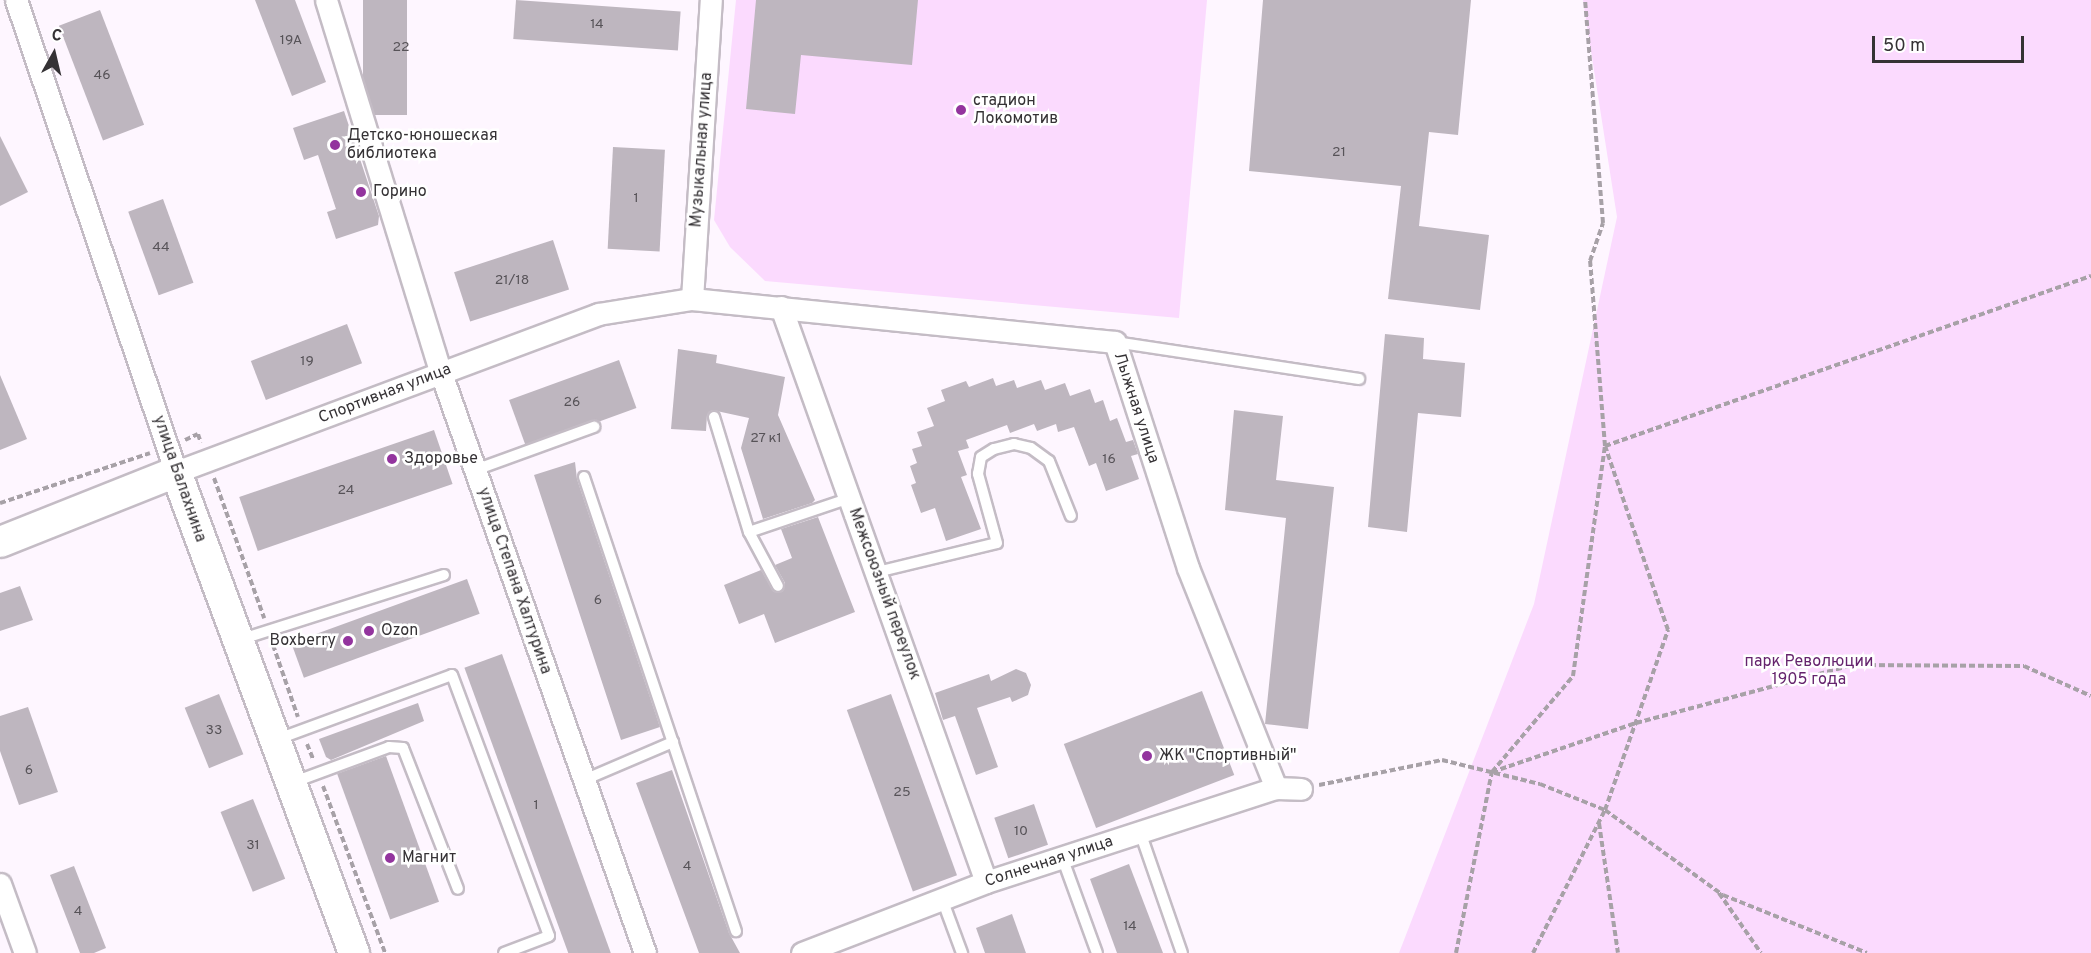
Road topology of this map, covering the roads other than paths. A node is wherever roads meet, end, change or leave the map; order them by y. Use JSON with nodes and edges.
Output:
{"nodes":[{"id":1,"x":16,"y":0,"type":"edge"},
{"id":2,"x":326,"y":0,"type":"edge"},
{"id":3,"x":711,"y":0,"type":"edge"},
{"id":4,"x":692,"y":299,"type":"junction"},
{"id":5,"x":781,"y":307,"type":"junction"},
{"id":6,"x":1115,"y":342,"type":"junction"},
{"id":7,"x":441,"y":373,"type":"junction"},
{"id":8,"x":1359,"y":379,"type":"dead end"},
{"id":9,"x":714,"y":417,"type":"dead end"},
{"id":10,"x":594,"y":427,"type":"dead end"},
{"id":11,"x":475,"y":470,"type":"junction"},
{"id":12,"x":176,"y":472,"type":"junction"},
{"id":13,"x":584,"y":477,"type":"dead end"},
{"id":14,"x":850,"y":498,"type":"junction"},
{"id":15,"x":1071,"y":516,"type":"dead end"},
{"id":16,"x":748,"y":532,"type":"junction"},
{"id":17,"x":0,"y":542,"type":"edge"},
{"id":18,"x":877,"y":573,"type":"junction"},
{"id":19,"x":444,"y":574,"type":"dead end"},
{"id":20,"x":778,"y":586,"type":"dead end"},
{"id":21,"x":238,"y":641,"type":"junction"},
{"id":22,"x":275,"y":741,"type":"junction"},
{"id":23,"x":673,"y":742,"type":"junction"},
{"id":24,"x":584,"y":780,"type":"junction"},
{"id":25,"x":291,"y":783,"type":"junction"},
{"id":26,"x":1276,"y":788,"type":"junction"},
{"id":27,"x":1301,"y":789,"type":"road end"},
{"id":28,"x":1140,"y":832,"type":"junction"},
{"id":29,"x":1062,"y":857,"type":"junction"},
{"id":30,"x":986,"y":882,"type":"junction"},
{"id":31,"x":0,"y":884,"type":"edge"},
{"id":32,"x":458,"y":889,"type":"dead end"},
{"id":33,"x":942,"y":899,"type":"junction"},
{"id":34,"x":736,"y":931,"type":"dead end"},
{"id":35,"x":835,"y":947,"type":"edge"},
{"id":36,"x":25,"y":953,"type":"edge"},
{"id":37,"x":354,"y":953,"type":"edge"},
{"id":38,"x":504,"y":953,"type":"edge"},
{"id":39,"x":645,"y":953,"type":"edge"},
{"id":40,"x":802,"y":953,"type":"edge"},
{"id":41,"x":962,"y":953,"type":"edge"},
{"id":42,"x":1097,"y":953,"type":"edge"},
{"id":43,"x":1182,"y":953,"type":"edge"}],
"edges":[{"from":1,"to":12,"type":"street","name":"улица Балахнина"},
{"from":2,"to":7,"type":"street","name":"улица Степана Халтурина"},
{"from":3,"to":4,"type":"street","name":"Музыкальная улица"},
{"from":4,"to":5,"type":"street","name":"Спортивная улица"},
{"from":4,"to":7,"type":"street","name":"Спортивная улица"},
{"from":5,"to":6,"type":"street","name":"Лыжная улица"},
{"from":5,"to":14,"type":"street","name":"Межсоюзный переулок"},
{"from":6,"to":8,"type":"lane"},
{"from":6,"to":26,"type":"street","name":"Лыжная улица"},
{"from":7,"to":11,"type":"street","name":"улица Степана Халтурина"},
{"from":7,"to":12,"type":"street","name":"Спортивная улица"},
{"from":9,"to":16,"type":"lane"},
{"from":10,"to":11,"type":"lane"},
{"from":11,"to":24,"type":"street","name":"улица Степана Халтурина"},
{"from":12,"to":17,"type":"street","name":"Спортивная улица"},
{"from":12,"to":21,"type":"street","name":"улица Балахнина"},
{"from":13,"to":23,"type":"lane"},
{"from":14,"to":16,"type":"lane"},
{"from":14,"to":18,"type":"street","name":"Межсоюзный переулок"},
{"from":15,"to":18,"type":"lane"},
{"from":16,"to":20,"type":"lane"},
{"from":18,"to":30,"type":"street","name":"Межсоюзный переулок"},
{"from":19,"to":21,"type":"lane"},
{"from":21,"to":22,"type":"street","name":"улица Балахнина"},
{"from":22,"to":25,"type":"street","name":"улица Балахнина"},
{"from":22,"to":38,"type":"lane"},
{"from":23,"to":24,"type":"lane"},
{"from":23,"to":34,"type":"lane"},
{"from":24,"to":39,"type":"street","name":"улица Степана Халтурина"},
{"from":25,"to":32,"type":"lane"},
{"from":25,"to":37,"type":"street","name":"улица Балахнина"},
{"from":26,"to":27,"type":"street","name":"Солнечная улица"},
{"from":26,"to":28,"type":"street","name":"Солнечная улица"},
{"from":28,"to":29,"type":"street","name":"Солнечная улица"},
{"from":28,"to":43,"type":"lane"},
{"from":29,"to":30,"type":"street","name":"Солнечная улица"},
{"from":29,"to":42,"type":"lane"},
{"from":30,"to":33,"type":"street","name":"Солнечная улица"},
{"from":31,"to":36,"type":"street"},
{"from":33,"to":35,"type":"street","name":"Солнечная улица"},
{"from":33,"to":41,"type":"lane"},
{"from":35,"to":40,"type":"street","name":"Солнечная улица"}]}
